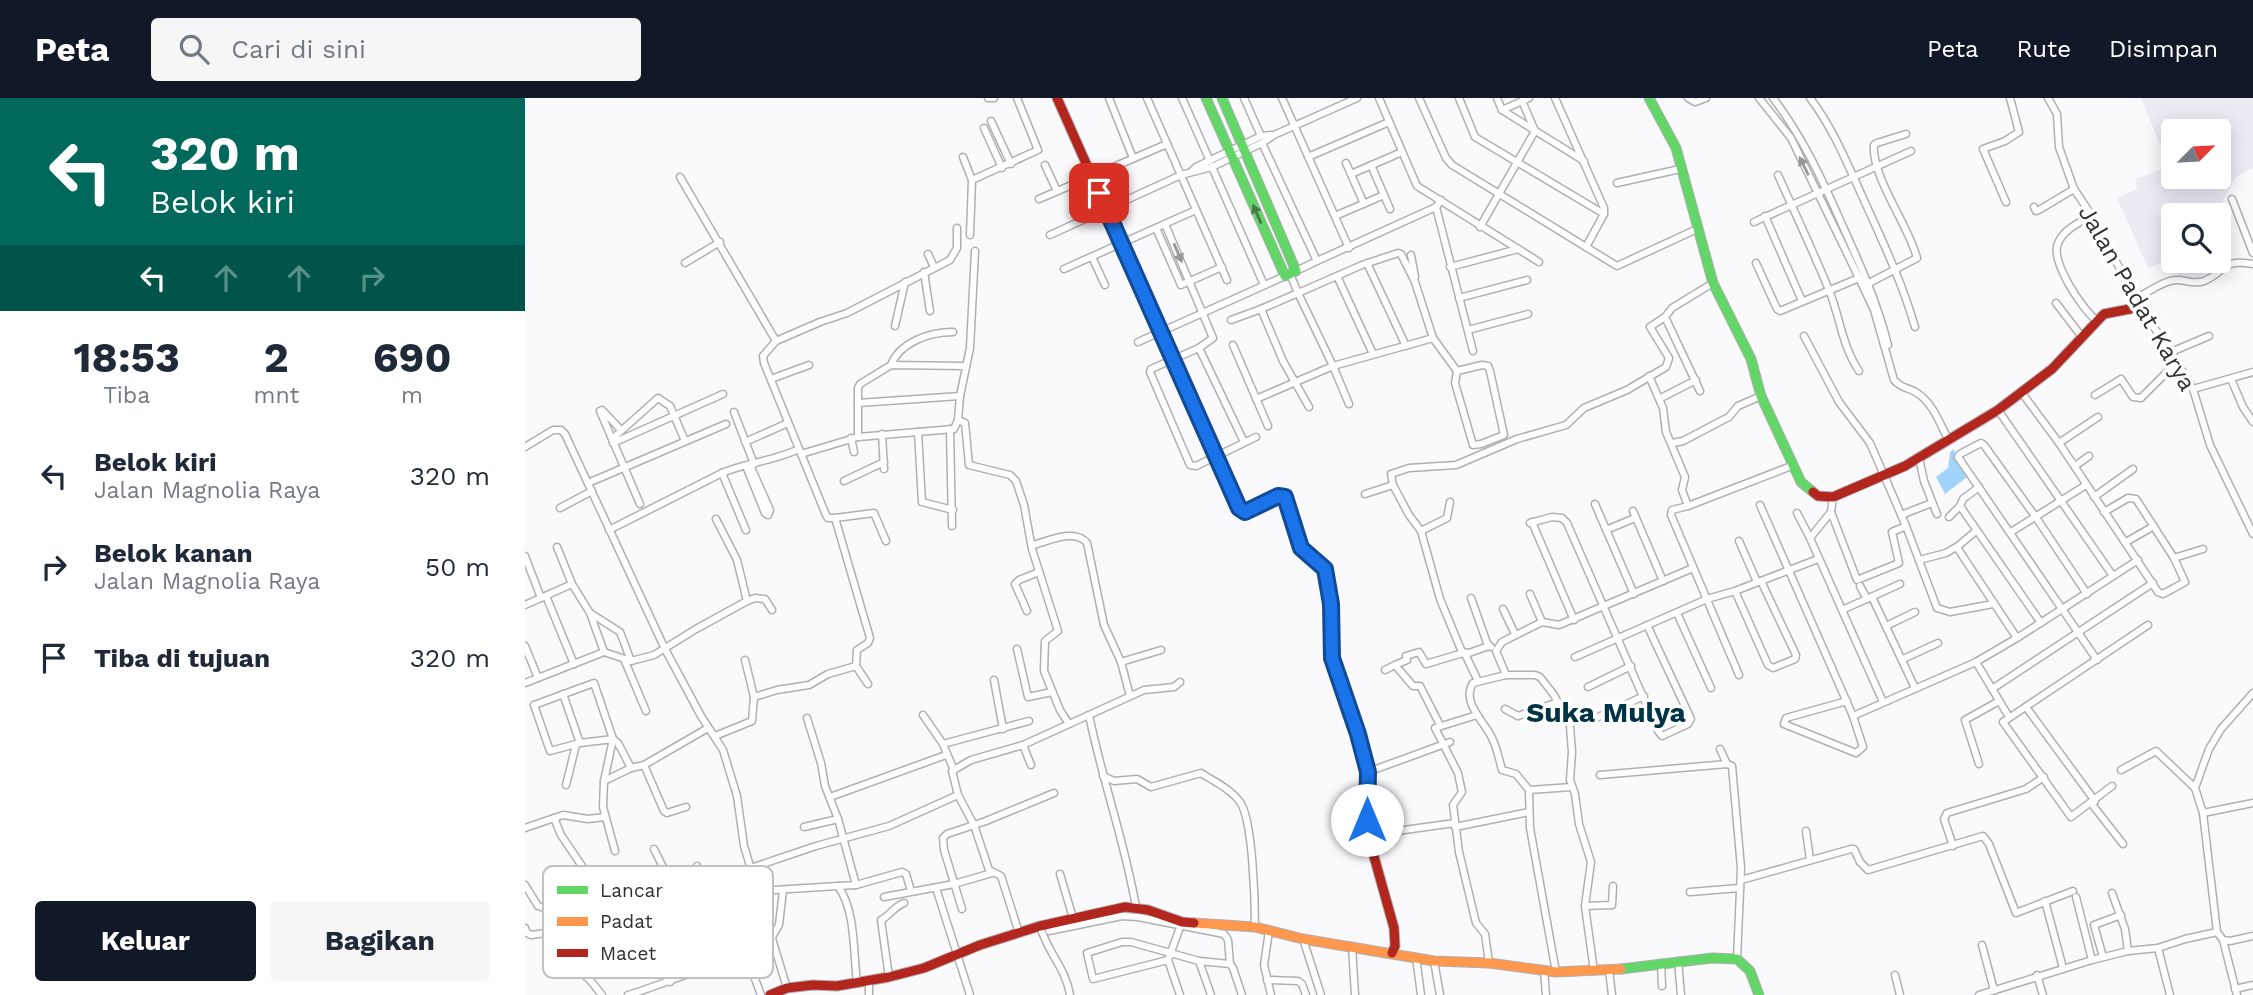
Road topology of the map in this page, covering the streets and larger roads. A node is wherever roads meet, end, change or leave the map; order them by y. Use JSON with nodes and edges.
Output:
{"nodes":[{"id":1,"x":988,"y":98,"type":"edge"},
{"id":2,"x":994,"y":98,"type":"edge"},
{"id":3,"x":1017,"y":98,"type":"edge"},
{"id":4,"x":1057,"y":98,"type":"edge"},
{"id":5,"x":1109,"y":98,"type":"edge"},
{"id":6,"x":1147,"y":98,"type":"edge"},
{"id":7,"x":1182,"y":98,"type":"edge"},
{"id":8,"x":1206,"y":98,"type":"edge"},
{"id":9,"x":1221,"y":98,"type":"edge"},
{"id":10,"x":1244,"y":98,"type":"edge"},
{"id":11,"x":1282,"y":98,"type":"edge"},
{"id":12,"x":1357,"y":98,"type":"edge"},
{"id":13,"x":1378,"y":98,"type":"edge"},
{"id":14,"x":1419,"y":98,"type":"edge"},
{"id":15,"x":1459,"y":98,"type":"edge"},
{"id":16,"x":1497,"y":98,"type":"edge"},
{"id":17,"x":1555,"y":98,"type":"edge"},
{"id":18,"x":1649,"y":98,"type":"edge"},
{"id":19,"x":1688,"y":98,"type":"edge"},
{"id":20,"x":1706,"y":98,"type":"edge"},
{"id":21,"x":1759,"y":98,"type":"edge"},
{"id":22,"x":1810,"y":98,"type":"edge"},
{"id":23,"x":2010,"y":98,"type":"edge"},
{"id":24,"x":2048,"y":98,"type":"edge"},
{"id":25,"x":1774,"y":99,"type":"edge"},
{"id":26,"x":1525,"y":100,"type":"edge"},
{"id":27,"x":1780,"y":108,"type":"junction"},
{"id":28,"x":1501,"y":110,"type":"junction"},
{"id":29,"x":1772,"y":113,"type":"junction"},
{"id":30,"x":991,"y":121,"type":"dead end"},
{"id":31,"x":1389,"y":122,"type":"junction"},
{"id":32,"x":1295,"y":126,"type":"junction"},
{"id":33,"x":984,"y":128,"type":"dead end"},
{"id":34,"x":1535,"y":131,"type":"junction"},
{"id":35,"x":1906,"y":134,"type":"dead end"},
{"id":36,"x":1262,"y":140,"type":"junction"},
{"id":37,"x":1167,"y":144,"type":"junction"},
{"id":38,"x":1243,"y":149,"type":"junction"},
{"id":39,"x":1911,"y":151,"type":"dead end"},
{"id":40,"x":1402,"y":152,"type":"junction"},
{"id":41,"x":1230,"y":155,"type":"junction"},
{"id":42,"x":963,"y":157,"type":"dead end"},
{"id":43,"x":1308,"y":157,"type":"junction"},
{"id":44,"x":1133,"y":158,"type":"junction"},
{"id":45,"x":1518,"y":161,"type":"junction"},
{"id":46,"x":1584,"y":161,"type":"junction"},
{"id":47,"x":1346,"y":163,"type":"dead end"},
{"id":48,"x":1011,"y":164,"type":"junction"},
{"id":49,"x":1211,"y":164,"type":"junction"},
{"id":50,"x":1371,"y":165,"type":"junction"},
{"id":51,"x":1045,"y":166,"type":"dead end"},
{"id":52,"x":1002,"y":167,"type":"junction"},
{"id":53,"x":1877,"y":167,"type":"junction"},
{"id":54,"x":1680,"y":169,"type":"junction"},
{"id":55,"x":1351,"y":174,"type":"junction"},
{"id":56,"x":1181,"y":175,"type":"junction"},
{"id":57,"x":1778,"y":175,"type":"dead end"},
{"id":58,"x":1092,"y":176,"type":"junction"},
{"id":59,"x":680,"y":177,"type":"dead end"},
{"id":60,"x":1854,"y":177,"type":"junction"},
{"id":61,"x":972,"y":180,"type":"junction"},
{"id":62,"x":1617,"y":183,"type":"dead end"},
{"id":63,"x":1826,"y":189,"type":"junction"},
{"id":64,"x":2074,"y":189,"type":"junction"},
{"id":65,"x":1057,"y":191,"type":"junction"},
{"id":66,"x":1498,"y":193,"type":"junction"},
{"id":67,"x":1817,"y":193,"type":"junction"},
{"id":68,"x":1384,"y":195,"type":"junction"},
{"id":69,"x":1039,"y":199,"type":"dead end"},
{"id":70,"x":2232,"y":199,"type":"dead end"},
{"id":71,"x":1441,"y":200,"type":"junction"},
{"id":72,"x":2006,"y":202,"type":"dead end"},
{"id":73,"x":1364,"y":204,"type":"junction"},
{"id":74,"x":1791,"y":205,"type":"junction"},
{"id":75,"x":1436,"y":207,"type":"junction"},
{"id":76,"x":2034,"y":207,"type":"dead end"},
{"id":77,"x":1390,"y":209,"type":"dead end"},
{"id":78,"x":1107,"y":210,"type":"junction"},
{"id":79,"x":1196,"y":210,"type":"junction"},
{"id":80,"x":1604,"y":214,"type":"junction"},
{"id":81,"x":1335,"y":216,"type":"junction"},
{"id":82,"x":1765,"y":216,"type":"junction"},
{"id":83,"x":2092,"y":216,"type":"junction"},
{"id":84,"x":1753,"y":222,"type":"dead end"},
{"id":85,"x":1165,"y":224,"type":"junction"},
{"id":86,"x":1480,"y":227,"type":"junction"},
{"id":87,"x":957,"y":228,"type":"dead end"},
{"id":88,"x":1156,"y":228,"type":"junction"},
{"id":89,"x":1697,"y":229,"type":"junction"},
{"id":90,"x":970,"y":235,"type":"dead end"},
{"id":91,"x":1050,"y":235,"type":"dead end"},
{"id":92,"x":720,"y":242,"type":"junction"},
{"id":93,"x":1122,"y":243,"type":"junction"},
{"id":94,"x":1586,"y":247,"type":"junction"},
{"id":95,"x":1349,"y":248,"type":"junction"},
{"id":96,"x":1518,"y":249,"type":"junction"},
{"id":97,"x":975,"y":251,"type":"dead end"},
{"id":98,"x":2253,"y":253,"type":"edge"},
{"id":99,"x":928,"y":254,"type":"dead end"},
{"id":100,"x":1411,"y":255,"type":"dead end"},
{"id":101,"x":1092,"y":257,"type":"junction"},
{"id":102,"x":1317,"y":261,"type":"junction"},
{"id":103,"x":1539,"y":262,"type":"dead end"},
{"id":104,"x":685,"y":263,"type":"dead end"},
{"id":105,"x":1367,"y":263,"type":"junction"},
{"id":106,"x":1756,"y":263,"type":"dead end"},
{"id":107,"x":2253,"y":264,"type":"edge"},
{"id":108,"x":934,"y":267,"type":"junction"},
{"id":109,"x":1222,"y":267,"type":"junction"},
{"id":110,"x":1450,"y":267,"type":"junction"},
{"id":111,"x":1064,"y":269,"type":"dead end"},
{"id":112,"x":1896,"y":270,"type":"junction"},
{"id":113,"x":924,"y":272,"type":"junction"},
{"id":114,"x":1290,"y":274,"type":"junction"},
{"id":115,"x":1337,"y":276,"type":"junction"},
{"id":116,"x":1859,"y":278,"type":"junction"},
{"id":117,"x":1227,"y":280,"type":"dead end"},
{"id":118,"x":1527,"y":280,"type":"dead end"},
{"id":119,"x":1190,"y":281,"type":"junction"},
{"id":120,"x":905,"y":282,"type":"junction"},
{"id":121,"x":1415,"y":282,"type":"junction"},
{"id":122,"x":1713,"y":283,"type":"junction"},
{"id":123,"x":1869,"y":283,"type":"junction"},
{"id":124,"x":1105,"y":285,"type":"dead end"},
{"id":125,"x":1264,"y":285,"type":"junction"},
{"id":126,"x":1829,"y":289,"type":"junction"},
{"id":127,"x":1298,"y":293,"type":"junction"},
{"id":128,"x":1459,"y":298,"type":"junction"},
{"id":129,"x":1802,"y":300,"type":"junction"},
{"id":130,"x":2139,"y":302,"type":"junction"},
{"id":131,"x":2056,"y":303,"type":"dead end"},
{"id":132,"x":1261,"y":309,"type":"junction"},
{"id":133,"x":930,"y":311,"type":"dead end"},
{"id":134,"x":1202,"y":313,"type":"junction"},
{"id":135,"x":1528,"y":314,"type":"dead end"},
{"id":136,"x":1665,"y":317,"type":"junction"},
{"id":137,"x":1231,"y":320,"type":"dead end"},
{"id":138,"x":2096,"y":320,"type":"junction"},
{"id":139,"x":895,"y":326,"type":"dead end"},
{"id":140,"x":1915,"y":327,"type":"dead end"},
{"id":141,"x":1468,"y":330,"type":"junction"},
{"id":142,"x":953,"y":332,"type":"dead end"},
{"id":143,"x":1160,"y":332,"type":"junction"},
{"id":144,"x":1804,"y":336,"type":"dead end"},
{"id":145,"x":2209,"y":336,"type":"dead end"},
{"id":146,"x":2082,"y":337,"type":"junction"},
{"id":147,"x":1433,"y":338,"type":"junction"},
{"id":148,"x":776,"y":341,"type":"junction"},
{"id":149,"x":1138,"y":342,"type":"dead end"},
{"id":150,"x":1233,"y":345,"type":"dead end"},
{"id":151,"x":1406,"y":346,"type":"junction"},
{"id":152,"x":1199,"y":348,"type":"junction"},
{"id":153,"x":1473,"y":351,"type":"dead end"},
{"id":154,"x":2171,"y":352,"type":"junction"},
{"id":155,"x":1373,"y":354,"type":"junction"},
{"id":156,"x":1173,"y":359,"type":"junction"},
{"id":157,"x":809,"y":365,"type":"dead end"},
{"id":158,"x":891,"y":365,"type":"junction"},
{"id":159,"x":2178,"y":365,"type":"junction"},
{"id":160,"x":966,"y":366,"type":"junction"},
{"id":161,"x":1333,"y":366,"type":"junction"},
{"id":162,"x":1457,"y":371,"type":"junction"},
{"id":163,"x":1859,"y":371,"type":"dead end"},
{"id":164,"x":2253,"y":372,"type":"edge"},
{"id":165,"x":1649,"y":376,"type":"junction"},
{"id":166,"x":771,"y":379,"type":"junction"},
{"id":167,"x":2231,"y":379,"type":"junction"},
{"id":168,"x":1696,"y":380,"type":"junction"},
{"id":169,"x":1294,"y":382,"type":"junction"},
{"id":170,"x":1898,"y":386,"type":"junction"},
{"id":171,"x":2193,"y":389,"type":"junction"},
{"id":172,"x":1700,"y":391,"type":"dead end"},
{"id":173,"x":2022,"y":393,"type":"junction"},
{"id":174,"x":723,"y":394,"type":"dead end"},
{"id":175,"x":2095,"y":395,"type":"dead end"},
{"id":176,"x":960,"y":396,"type":"junction"},
{"id":177,"x":1761,"y":396,"type":"junction"},
{"id":178,"x":1256,"y":399,"type":"junction"},
{"id":179,"x":1659,"y":399,"type":"junction"},
{"id":180,"x":858,"y":403,"type":"junction"},
{"id":181,"x":1349,"y":404,"type":"dead end"},
{"id":182,"x":1309,"y":407,"type":"dead end"},
{"id":183,"x":1998,"y":410,"type":"junction"},
{"id":184,"x":734,"y":412,"type":"dead end"},
{"id":185,"x":674,"y":415,"type":"junction"},
{"id":186,"x":2098,"y":417,"type":"dead end"},
{"id":187,"x":958,"y":420,"type":"junction"},
{"id":188,"x":2253,"y":422,"type":"edge"},
{"id":189,"x":789,"y":423,"type":"junction"},
{"id":190,"x":726,"y":424,"type":"dead end"},
{"id":191,"x":1268,"y":426,"type":"dead end"},
{"id":192,"x":950,"y":429,"type":"junction"},
{"id":193,"x":621,"y":430,"type":"junction"},
{"id":194,"x":918,"y":432,"type":"junction"},
{"id":195,"x":882,"y":434,"type":"junction"},
{"id":196,"x":855,"y":438,"type":"junction"},
{"id":197,"x":1257,"y":438,"type":"dead end"},
{"id":198,"x":1948,"y":439,"type":"junction"},
{"id":199,"x":612,"y":441,"type":"junction"},
{"id":200,"x":685,"y":441,"type":"junction"},
{"id":201,"x":745,"y":442,"type":"junction"},
{"id":202,"x":1244,"y":442,"type":"junction"},
{"id":203,"x":1672,"y":443,"type":"junction"},
{"id":204,"x":2059,"y":443,"type":"junction"},
{"id":205,"x":525,"y":446,"type":"edge"},
{"id":206,"x":800,"y":452,"type":"junction"},
{"id":207,"x":854,"y":452,"type":"dead end"},
{"id":208,"x":1216,"y":456,"type":"junction"},
{"id":209,"x":2089,"y":456,"type":"dead end"},
{"id":210,"x":1919,"y":458,"type":"junction"},
{"id":211,"x":750,"y":465,"type":"junction"},
{"id":212,"x":1794,"y":465,"type":"junction"},
{"id":213,"x":2075,"y":466,"type":"junction"},
{"id":214,"x":624,"y":469,"type":"junction"},
{"id":215,"x":2133,"y":469,"type":"dead end"},
{"id":216,"x":722,"y":473,"type":"junction"},
{"id":217,"x":1883,"y":476,"type":"junction"},
{"id":218,"x":844,"y":481,"type":"dead end"},
{"id":219,"x":588,"y":483,"type":"junction"},
{"id":220,"x":1393,"y":485,"type":"junction"},
{"id":221,"x":2086,"y":485,"type":"junction"},
{"id":222,"x":1979,"y":487,"type":"junction"},
{"id":223,"x":592,"y":491,"type":"junction"},
{"id":224,"x":1365,"y":494,"type":"dead end"},
{"id":225,"x":1833,"y":497,"type":"junction"},
{"id":226,"x":2094,"y":497,"type":"junction"},
{"id":227,"x":2059,"y":501,"type":"junction"},
{"id":228,"x":1450,"y":502,"type":"dead end"},
{"id":229,"x":1933,"y":503,"type":"junction"},
{"id":230,"x":1595,"y":504,"type":"dead end"},
{"id":231,"x":641,"y":505,"type":"dead end"},
{"id":232,"x":1760,"y":505,"type":"dead end"},
{"id":233,"x":1688,"y":506,"type":"junction"},
{"id":234,"x":1960,"y":506,"type":"junction"},
{"id":235,"x":560,"y":508,"type":"dead end"},
{"id":236,"x":953,"y":510,"type":"junction"},
{"id":237,"x":1831,"y":512,"type":"junction"},
{"id":238,"x":2104,"y":512,"type":"junction"},
{"id":239,"x":1797,"y":513,"type":"dead end"},
{"id":240,"x":1937,"y":514,"type":"dead end"},
{"id":241,"x":1901,"y":515,"type":"junction"},
{"id":242,"x":2035,"y":516,"type":"junction"},
{"id":243,"x":1949,"y":517,"type":"dead end"},
{"id":244,"x":835,"y":518,"type":"junction"},
{"id":245,"x":716,"y":519,"type":"dead end"},
{"id":246,"x":952,"y":526,"type":"dead end"},
{"id":247,"x":1906,"y":526,"type":"junction"},
{"id":248,"x":2154,"y":526,"type":"junction"},
{"id":249,"x":609,"y":530,"type":"junction"},
{"id":250,"x":746,"y":530,"type":"dead end"},
{"id":251,"x":1606,"y":530,"type":"junction"},
{"id":252,"x":1420,"y":531,"type":"junction"},
{"id":253,"x":1976,"y":531,"type":"junction"},
{"id":254,"x":2011,"y":533,"type":"junction"},
{"id":255,"x":2253,"y":534,"type":"edge"},
{"id":256,"x":1810,"y":538,"type":"junction"},
{"id":257,"x":886,"y":541,"type":"dead end"},
{"id":258,"x":1739,"y":541,"type":"dead end"},
{"id":259,"x":2126,"y":542,"type":"junction"},
{"id":260,"x":1033,"y":545,"type":"junction"},
{"id":261,"x":1958,"y":546,"type":"junction"},
{"id":262,"x":557,"y":547,"type":"dead end"},
{"id":263,"x":2203,"y":549,"type":"dead end"},
{"id":264,"x":525,"y":556,"type":"edge"},
{"id":265,"x":2174,"y":558,"type":"junction"},
{"id":266,"x":1818,"y":559,"type":"junction"},
{"id":267,"x":1919,"y":560,"type":"junction"},
{"id":268,"x":2138,"y":560,"type":"junction"},
{"id":269,"x":1693,"y":568,"type":"junction"},
{"id":270,"x":1788,"y":571,"type":"junction"},
{"id":271,"x":1039,"y":572,"type":"junction"},
{"id":272,"x":2113,"y":576,"type":"junction"},
{"id":273,"x":1663,"y":581,"type":"junction"},
{"id":274,"x":1759,"y":581,"type":"junction"},
{"id":275,"x":2153,"y":583,"type":"junction"},
{"id":276,"x":572,"y":584,"type":"junction"},
{"id":277,"x":1900,"y":584,"type":"dead end"},
{"id":278,"x":1860,"y":586,"type":"dead end"},
{"id":279,"x":1735,"y":591,"type":"junction"},
{"id":280,"x":1530,"y":594,"type":"dead end"},
{"id":281,"x":1634,"y":594,"type":"junction"},
{"id":282,"x":2087,"y":594,"type":"junction"},
{"id":283,"x":543,"y":597,"type":"junction"},
{"id":284,"x":1471,"y":598,"type":"dead end"},
{"id":285,"x":1869,"y":598,"type":"junction"},
{"id":286,"x":1707,"y":599,"type":"junction"},
{"id":287,"x":747,"y":601,"type":"junction"},
{"id":288,"x":1993,"y":604,"type":"junction"},
{"id":289,"x":525,"y":605,"type":"edge"},
{"id":290,"x":1604,"y":607,"type":"junction"},
{"id":291,"x":1503,"y":609,"type":"dead end"},
{"id":292,"x":2063,"y":609,"type":"junction"},
{"id":293,"x":772,"y":610,"type":"dead end"},
{"id":294,"x":1842,"y":610,"type":"junction"},
{"id":295,"x":1027,"y":611,"type":"dead end"},
{"id":296,"x":1677,"y":612,"type":"junction"},
{"id":297,"x":1915,"y":612,"type":"dead end"},
{"id":298,"x":590,"y":613,"type":"junction"},
{"id":299,"x":1574,"y":620,"type":"junction"},
{"id":300,"x":1542,"y":622,"type":"junction"},
{"id":301,"x":2041,"y":623,"type":"junction"},
{"id":302,"x":1647,"y":625,"type":"junction"},
{"id":303,"x":2148,"y":625,"type":"dead end"},
{"id":304,"x":1886,"y":626,"type":"junction"},
{"id":305,"x":2078,"y":633,"type":"junction"},
{"id":306,"x":1515,"y":634,"type":"junction"},
{"id":307,"x":1618,"y":637,"type":"junction"},
{"id":308,"x":2017,"y":638,"type":"junction"},
{"id":309,"x":1938,"y":643,"type":"dead end"},
{"id":310,"x":525,"y":646,"type":"edge"},
{"id":311,"x":1489,"y":646,"type":"junction"},
{"id":312,"x":1497,"y":648,"type":"junction"},
{"id":313,"x":666,"y":649,"type":"junction"},
{"id":314,"x":1017,"y":649,"type":"dead end"},
{"id":315,"x":1161,"y":650,"type":"dead end"},
{"id":316,"x":604,"y":652,"type":"junction"},
{"id":317,"x":1464,"y":653,"type":"junction"},
{"id":318,"x":1575,"y":657,"type":"dead end"},
{"id":319,"x":1903,"y":659,"type":"junction"},
{"id":320,"x":628,"y":660,"type":"junction"},
{"id":321,"x":744,"y":660,"type":"dead end"},
{"id":322,"x":2097,"y":660,"type":"junction"},
{"id":323,"x":1121,"y":662,"type":"junction"},
{"id":324,"x":1976,"y":662,"type":"junction"},
{"id":325,"x":574,"y":664,"type":"junction"},
{"id":326,"x":1395,"y":665,"type":"junction"},
{"id":327,"x":856,"y":666,"type":"junction"},
{"id":328,"x":1631,"y":667,"type":"junction"},
{"id":329,"x":1385,"y":670,"type":"dead end"},
{"id":330,"x":1506,"y":675,"type":"junction"},
{"id":331,"x":1739,"y":675,"type":"dead end"},
{"id":332,"x":538,"y":678,"type":"junction"},
{"id":333,"x":993,"y":680,"type":"dead end"},
{"id":334,"x":1478,"y":681,"type":"junction"},
{"id":335,"x":1180,"y":682,"type":"dead end"},
{"id":336,"x":525,"y":683,"type":"edge"},
{"id":337,"x":867,"y":684,"type":"dead end"},
{"id":338,"x":1588,"y":687,"type":"dead end"},
{"id":339,"x":1711,"y":688,"type":"dead end"},
{"id":340,"x":1915,"y":688,"type":"junction"},
{"id":341,"x":1992,"y":689,"type":"junction"},
{"id":342,"x":1052,"y":692,"type":"junction"},
{"id":343,"x":563,"y":694,"type":"junction"},
{"id":344,"x":1130,"y":696,"type":"junction"},
{"id":345,"x":1644,"y":696,"type":"junction"},
{"id":346,"x":754,"y":697,"type":"junction"},
{"id":347,"x":2252,"y":698,"type":"edge"},
{"id":348,"x":1847,"y":701,"type":"junction"},
{"id":349,"x":1999,"y":701,"type":"junction"},
{"id":350,"x":1558,"y":702,"type":"junction"},
{"id":351,"x":1883,"y":702,"type":"junction"},
{"id":352,"x":2026,"y":707,"type":"junction"},
{"id":353,"x":1505,"y":709,"type":"dead end"},
{"id":354,"x":646,"y":712,"type":"dead end"},
{"id":355,"x":923,"y":715,"type":"dead end"},
{"id":356,"x":1089,"y":715,"type":"junction"},
{"id":357,"x":1477,"y":715,"type":"junction"},
{"id":358,"x":1853,"y":716,"type":"junction"},
{"id":359,"x":807,"y":718,"type":"dead end"},
{"id":360,"x":2009,"y":718,"type":"junction"},
{"id":361,"x":1596,"y":719,"type":"dead end"},
{"id":362,"x":1029,"y":721,"type":"dead end"},
{"id":363,"x":1069,"y":724,"type":"junction"},
{"id":364,"x":1440,"y":725,"type":"junction"},
{"id":365,"x":708,"y":728,"type":"junction"},
{"id":366,"x":1003,"y":729,"type":"junction"},
{"id":367,"x":715,"y":736,"type":"junction"},
{"id":368,"x":613,"y":739,"type":"junction"},
{"id":369,"x":578,"y":744,"type":"junction"},
{"id":370,"x":943,"y":744,"type":"junction"},
{"id":371,"x":1447,"y":744,"type":"junction"},
{"id":372,"x":1023,"y":745,"type":"junction"},
{"id":373,"x":1720,"y":749,"type":"dead end"},
{"id":374,"x":946,"y":754,"type":"junction"},
{"id":375,"x":1727,"y":764,"type":"junction"},
{"id":376,"x":1979,"y":764,"type":"dead end"},
{"id":377,"x":644,"y":765,"type":"junction"},
{"id":378,"x":1031,"y":765,"type":"dead end"},
{"id":379,"x":631,"y":768,"type":"junction"},
{"id":380,"x":953,"y":768,"type":"junction"},
{"id":381,"x":2121,"y":770,"type":"dead end"},
{"id":382,"x":1368,"y":772,"type":"junction"},
{"id":383,"x":1600,"y":775,"type":"dead end"},
{"id":384,"x":1103,"y":776,"type":"junction"},
{"id":385,"x":2044,"y":777,"type":"junction"},
{"id":386,"x":604,"y":780,"type":"junction"},
{"id":387,"x":566,"y":785,"type":"dead end"},
{"id":388,"x":2112,"y":786,"type":"dead end"},
{"id":389,"x":1572,"y":787,"type":"junction"},
{"id":390,"x":2195,"y":788,"type":"junction"},
{"id":391,"x":1529,"y":790,"type":"junction"},
{"id":392,"x":1054,"y":793,"type":"dead end"},
{"id":393,"x":958,"y":795,"type":"junction"},
{"id":394,"x":829,"y":797,"type":"junction"},
{"id":395,"x":2093,"y":802,"type":"junction"},
{"id":396,"x":2253,"y":803,"type":"edge"},
{"id":397,"x":686,"y":807,"type":"dead end"},
{"id":398,"x":1529,"y":812,"type":"junction"},
{"id":399,"x":2203,"y":813,"type":"junction"},
{"id":400,"x":605,"y":817,"type":"junction"},
{"id":401,"x":554,"y":818,"type":"junction"},
{"id":402,"x":838,"y":819,"type":"junction"},
{"id":403,"x":974,"y":825,"type":"junction"},
{"id":404,"x":1455,"y":825,"type":"junction"},
{"id":405,"x":804,"y":827,"type":"dead end"},
{"id":406,"x":525,"y":828,"type":"edge"},
{"id":407,"x":1806,"y":831,"type":"dead end"},
{"id":408,"x":1368,"y":835,"type":"junction"},
{"id":409,"x":843,"y":839,"type":"junction"},
{"id":410,"x":2123,"y":844,"type":"dead end"},
{"id":411,"x":1953,"y":846,"type":"junction"},
{"id":412,"x":654,"y":849,"type":"dead end"},
{"id":413,"x":615,"y":851,"type":"dead end"},
{"id":414,"x":1810,"y":860,"type":"junction"},
{"id":415,"x":582,"y":866,"type":"edge"},
{"id":416,"x":662,"y":866,"type":"edge"},
{"id":417,"x":751,"y":866,"type":"edge"},
{"id":418,"x":757,"y":866,"type":"edge"},
{"id":419,"x":992,"y":873,"type":"junction"},
{"id":420,"x":1060,"y":874,"type":"dead end"},
{"id":421,"x":954,"y":884,"type":"junction"},
{"id":422,"x":1741,"y":884,"type":"junction"},
{"id":423,"x":525,"y":885,"type":"edge"},
{"id":424,"x":856,"y":885,"type":"junction"},
{"id":425,"x":838,"y":886,"type":"junction"},
{"id":426,"x":1613,"y":886,"type":"dead end"},
{"id":427,"x":936,"y":888,"type":"junction"},
{"id":428,"x":773,"y":890,"type":"edge"},
{"id":429,"x":783,"y":890,"type":"junction"},
{"id":430,"x":911,"y":891,"type":"junction"},
{"id":431,"x":1690,"y":892,"type":"dead end"},
{"id":432,"x":2112,"y":893,"type":"dead end"},
{"id":433,"x":884,"y":897,"type":"dead end"},
{"id":434,"x":533,"y":900,"type":"junction"},
{"id":435,"x":2045,"y":901,"type":"junction"},
{"id":436,"x":525,"y":903,"type":"edge"},
{"id":437,"x":904,"y":903,"type":"dead end"},
{"id":438,"x":1585,"y":905,"type":"junction"},
{"id":439,"x":1136,"y":907,"type":"junction"},
{"id":440,"x":543,"y":909,"type":"edge"},
{"id":441,"x":962,"y":909,"type":"dead end"},
{"id":442,"x":2121,"y":915,"type":"junction"},
{"id":443,"x":1073,"y":918,"type":"junction"},
{"id":444,"x":1181,"y":925,"type":"junction"},
{"id":445,"x":1255,"y":927,"type":"junction"},
{"id":446,"x":525,"y":929,"type":"edge"},
{"id":447,"x":1044,"y":929,"type":"junction"},
{"id":448,"x":1269,"y":931,"type":"junction"},
{"id":449,"x":2217,"y":932,"type":"junction"},
{"id":450,"x":1019,"y":933,"type":"junction"},
{"id":451,"x":543,"y":934,"type":"edge"},
{"id":452,"x":773,"y":935,"type":"edge"},
{"id":453,"x":2253,"y":936,"type":"edge"},
{"id":454,"x":1303,"y":939,"type":"junction"},
{"id":455,"x":773,"y":940,"type":"edge"},
{"id":456,"x":2223,"y":940,"type":"junction"},
{"id":457,"x":1982,"y":945,"type":"dead end"},
{"id":458,"x":1352,"y":946,"type":"junction"},
{"id":459,"x":2158,"y":948,"type":"junction"},
{"id":460,"x":2128,"y":951,"type":"junction"},
{"id":461,"x":1392,"y":953,"type":"junction"},
{"id":462,"x":957,"y":955,"type":"junction"},
{"id":463,"x":1170,"y":957,"type":"junction"},
{"id":464,"x":1416,"y":957,"type":"junction"},
{"id":465,"x":2103,"y":957,"type":"junction"},
{"id":466,"x":1737,"y":959,"type":"junction"},
{"id":467,"x":2092,"y":960,"type":"junction"},
{"id":468,"x":1199,"y":961,"type":"junction"},
{"id":469,"x":1434,"y":961,"type":"junction"},
{"id":470,"x":1678,"y":961,"type":"junction"},
{"id":471,"x":1489,"y":963,"type":"junction"},
{"id":472,"x":1661,"y":963,"type":"junction"},
{"id":473,"x":1230,"y":964,"type":"junction"},
{"id":474,"x":2063,"y":968,"type":"junction"},
{"id":475,"x":1544,"y":970,"type":"junction"},
{"id":476,"x":1609,"y":970,"type":"junction"},
{"id":477,"x":1594,"y":971,"type":"junction"},
{"id":478,"x":1556,"y":972,"type":"junction"},
{"id":479,"x":1895,"y":975,"type":"dead end"},
{"id":480,"x":2037,"y":975,"type":"junction"},
{"id":481,"x":889,"y":977,"type":"junction"},
{"id":482,"x":588,"y":978,"type":"edge"},
{"id":483,"x":668,"y":978,"type":"edge"},
{"id":484,"x":680,"y":978,"type":"edge"},
{"id":485,"x":755,"y":978,"type":"edge"},
{"id":486,"x":869,"y":980,"type":"junction"},
{"id":487,"x":1267,"y":980,"type":"junction"},
{"id":488,"x":670,"y":982,"type":"junction"},
{"id":489,"x":857,"y":982,"type":"junction"},
{"id":490,"x":2253,"y":985,"type":"edge"},
{"id":491,"x":1663,"y":986,"type":"dead end"},
{"id":492,"x":787,"y":988,"type":"junction"},
{"id":493,"x":1994,"y":990,"type":"junction"},
{"id":494,"x":837,"y":991,"type":"edge"},
{"id":495,"x":2236,"y":992,"type":"edge"},
{"id":496,"x":602,"y":995,"type":"edge"},
{"id":497,"x":628,"y":995,"type":"edge"},
{"id":498,"x":761,"y":995,"type":"edge"},
{"id":499,"x":770,"y":995,"type":"edge"},
{"id":500,"x":869,"y":995,"type":"edge"},
{"id":501,"x":970,"y":995,"type":"edge"},
{"id":502,"x":1070,"y":995,"type":"edge"},
{"id":503,"x":1180,"y":995,"type":"edge"},
{"id":504,"x":1211,"y":995,"type":"edge"},
{"id":505,"x":1242,"y":995,"type":"edge"},
{"id":506,"x":1271,"y":995,"type":"edge"},
{"id":507,"x":1306,"y":995,"type":"edge"},
{"id":508,"x":1321,"y":995,"type":"edge"},
{"id":509,"x":1355,"y":995,"type":"edge"},
{"id":510,"x":1421,"y":995,"type":"edge"},
{"id":511,"x":1440,"y":995,"type":"edge"},
{"id":512,"x":1546,"y":995,"type":"edge"},
{"id":513,"x":1612,"y":995,"type":"edge"},
{"id":514,"x":1681,"y":995,"type":"edge"},
{"id":515,"x":1759,"y":995,"type":"edge"},
{"id":516,"x":1900,"y":995,"type":"edge"},
{"id":517,"x":1979,"y":995,"type":"edge"},
{"id":518,"x":2043,"y":995,"type":"edge"},
{"id":519,"x":2170,"y":995,"type":"edge"}],
"edges":[{"from":1,"to":2,"type":"street"},
{"from":3,"to":48,"type":"street"},
{"from":4,"to":58,"type":"street"},
{"from":5,"to":44,"type":"street"},
{"from":6,"to":37,"type":"street"},
{"from":7,"to":49,"type":"street"},
{"from":8,"to":41,"type":"street"},
{"from":9,"to":38,"type":"street"},
{"from":10,"to":36,"type":"street"},
{"from":11,"to":32,"type":"street"},
{"from":12,"to":32,"type":"street"},
{"from":13,"to":31,"type":"street"},
{"from":14,"to":66,"type":"street"},
{"from":15,"to":45,"type":"street"},
{"from":16,"to":28,"type":"street"},
{"from":17,"to":46,"type":"street"},
{"from":18,"to":54,"type":"street"},
{"from":19,"to":20,"type":"street"},
{"from":21,"to":29,"type":"street"},
{"from":22,"to":60,"type":"street"},
{"from":23,"to":72,"type":"street"},
{"from":24,"to":64,"type":"street","name":"Jalan Padat Karya"},
{"from":25,"to":27,"type":"street"},
{"from":26,"to":28,"type":"street"},
{"from":26,"to":34,"type":"street"},
{"from":27,"to":29,"type":"street"},
{"from":27,"to":63,"type":"street"},
{"from":28,"to":34,"type":"street"},
{"from":67,"to":29,"type":"street","one_way":true},
{"from":30,"to":48,"type":"street"},
{"from":31,"to":40,"type":"street"},
{"from":31,"to":43,"type":"street"},
{"from":32,"to":36,"type":"street"},
{"from":32,"to":43,"type":"street"},
{"from":33,"to":52,"type":"street"},
{"from":34,"to":45,"type":"street"},
{"from":34,"to":46,"type":"street"},
{"from":35,"to":53,"type":"street"},
{"from":36,"to":38,"type":"street"},
{"from":36,"to":102,"type":"street"},
{"from":37,"to":44,"type":"street"},
{"from":37,"to":56,"type":"street"},
{"from":38,"to":41,"type":"street"},
{"from":38,"to":114,"type":"street"},
{"from":39,"to":53,"type":"street"},
{"from":40,"to":50,"type":"street"},
{"from":40,"to":71,"type":"street"},
{"from":41,"to":49,"type":"street"},
{"from":114,"to":41,"type":"street","one_way":true},
{"from":42,"to":61,"type":"street"},
{"from":43,"to":81,"type":"street"},
{"from":44,"to":58,"type":"street"},
{"from":45,"to":66,"type":"street"},
{"from":45,"to":80,"type":"street"},
{"from":46,"to":80,"type":"street"},
{"from":47,"to":55,"type":"street"},
{"from":48,"to":52,"type":"street"},
{"from":49,"to":56,"type":"street"},
{"from":49,"to":125,"type":"street"},
{"from":50,"to":55,"type":"street"},
{"from":50,"to":68,"type":"street"},
{"from":51,"to":65,"type":"street"},
{"from":52,"to":61,"type":"street"},
{"from":53,"to":60,"type":"street"},
{"from":53,"to":112,"type":"street"},
{"from":54,"to":62,"type":"street"},
{"from":54,"to":89,"type":"street"},
{"from":55,"to":73,"type":"street"},
{"from":56,"to":78,"type":"street"},
{"from":56,"to":79,"type":"street"},
{"from":57,"to":74,"type":"street"},
{"from":58,"to":65,"type":"street"},
{"from":58,"to":78,"type":"street"},
{"from":59,"to":92,"type":"street"},
{"from":60,"to":63,"type":"street"},
{"from":60,"to":112,"type":"street"},
{"from":61,"to":90,"type":"street"},
{"from":63,"to":67,"type":"street"},
{"from":63,"to":123,"type":"street"},
{"from":64,"to":76,"type":"street"},
{"from":64,"to":83,"type":"street","name":"Jalan Padat Karya"},
{"from":65,"to":69,"type":"street"},
{"from":66,"to":86,"type":"street"},
{"from":66,"to":94,"type":"street"},
{"from":67,"to":74,"type":"street"},
{"from":67,"to":116,"type":"street"},
{"from":68,"to":73,"type":"street"},
{"from":68,"to":77,"type":"street"},
{"from":70,"to":98,"type":"street"},
{"from":71,"to":75,"type":"street"},
{"from":71,"to":86,"type":"street"},
{"from":73,"to":81,"type":"street"},
{"from":74,"to":82,"type":"street"},
{"from":74,"to":126,"type":"street"},
{"from":75,"to":95,"type":"street"},
{"from":75,"to":110,"type":"street"},
{"from":78,"to":91,"type":"street"},
{"from":78,"to":93,"type":"street"},
{"from":79,"to":85,"type":"street"},
{"from":79,"to":109,"type":"street"},
{"from":80,"to":94,"type":"street"},
{"from":81,"to":95,"type":"street"},
{"from":82,"to":84,"type":"street"},
{"from":82,"to":129,"type":"street"},
{"from":83,"to":130,"type":"street","name":"Jalan Padat Karya"},
{"from":83,"to":138,"type":"street"},
{"from":85,"to":88,"type":"street"},
{"from":85,"to":119,"type":"street","one_way":true},
{"from":86,"to":96,"type":"street"},
{"from":87,"to":108,"type":"street"},
{"from":88,"to":93,"type":"street"},
{"from":88,"to":119,"type":"street"},
{"from":89,"to":94,"type":"street"},
{"from":89,"to":122,"type":"street"},
{"from":92,"to":104,"type":"street"},
{"from":92,"to":148,"type":"street"},
{"from":93,"to":101,"type":"street"},
{"from":93,"to":143,"type":"street"},
{"from":95,"to":102,"type":"street"},
{"from":96,"to":103,"type":"street"},
{"from":96,"to":110,"type":"street"},
{"from":97,"to":160,"type":"street"},
{"from":99,"to":108,"type":"street"},
{"from":100,"to":121,"type":"street"},
{"from":101,"to":111,"type":"street"},
{"from":101,"to":124,"type":"street"},
{"from":102,"to":114,"type":"street"},
{"from":105,"to":115,"type":"street"},
{"from":105,"to":121,"type":"street"},
{"from":105,"to":151,"type":"street"},
{"from":106,"to":129,"type":"street"},
{"from":107,"to":130,"type":"street"},
{"from":108,"to":113,"type":"street"},
{"from":109,"to":117,"type":"street"},
{"from":109,"to":119,"type":"street"},
{"from":110,"to":128,"type":"street"},
{"from":112,"to":123,"type":"street"},
{"from":112,"to":140,"type":"street"},
{"from":113,"to":120,"type":"street"},
{"from":113,"to":133,"type":"street"},
{"from":114,"to":125,"type":"street"},
{"from":114,"to":127,"type":"street"},
{"from":115,"to":127,"type":"street"},
{"from":115,"to":155,"type":"street"},
{"from":116,"to":126,"type":"street"},
{"from":116,"to":170,"type":"street"},
{"from":118,"to":128,"type":"street"},
{"from":119,"to":134,"type":"street"},
{"from":120,"to":139,"type":"street"},
{"from":120,"to":148,"type":"street"},
{"from":121,"to":147,"type":"street"},
{"from":122,"to":136,"type":"street"},
{"from":122,"to":177,"type":"street"},
{"from":123,"to":170,"type":"street"},
{"from":125,"to":134,"type":"street"},
{"from":126,"to":129,"type":"street"},
{"from":126,"to":163,"type":"street"},
{"from":127,"to":132,"type":"street"},
{"from":127,"to":161,"type":"street"},
{"from":128,"to":141,"type":"street"},
{"from":130,"to":138,"type":"street"},
{"from":130,"to":154,"type":"street","name":"Jalan Padat Karya"},
{"from":131,"to":146,"type":"street"},
{"from":132,"to":137,"type":"street"},
{"from":132,"to":169,"type":"street"},
{"from":134,"to":143,"type":"street"},
{"from":134,"to":152,"type":"street"},
{"from":135,"to":141,"type":"street"},
{"from":136,"to":165,"type":"street"},
{"from":136,"to":168,"type":"street"},
{"from":138,"to":146,"type":"street"},
{"from":141,"to":153,"type":"street"},
{"from":142,"to":158,"type":"street"},
{"from":143,"to":149,"type":"street"},
{"from":143,"to":156,"type":"street"},
{"from":144,"to":217,"type":"street"},
{"from":145,"to":154,"type":"street"},
{"from":146,"to":173,"type":"street"},
{"from":147,"to":151,"type":"street"},
{"from":147,"to":162,"type":"street"},
{"from":148,"to":166,"type":"street"},
{"from":150,"to":178,"type":"street"},
{"from":151,"to":155,"type":"street"},
{"from":152,"to":156,"type":"street"},
{"from":152,"to":202,"type":"street"},
{"from":154,"to":159,"type":"street","name":"Jalan Padat Karya"},
{"from":155,"to":161,"type":"street"},
{"from":156,"to":208,"type":"street"},
{"from":156,"to":208,"type":"street"},
{"from":157,"to":166,"type":"street"},
{"from":158,"to":160,"type":"street"},
{"from":158,"to":180,"type":"street"},
{"from":159,"to":171,"type":"street","name":"Jalan Padat Karya"},
{"from":159,"to":175,"type":"street"},
{"from":160,"to":176,"type":"street"},
{"from":161,"to":169,"type":"street"},
{"from":161,"to":181,"type":"street"},
{"from":162,"to":162,"type":"street"},
{"from":164,"to":167,"type":"street"},
{"from":165,"to":179,"type":"street"},
{"from":165,"to":220,"type":"street"},
{"from":166,"to":189,"type":"street"},
{"from":167,"to":171,"type":"street"},
{"from":167,"to":188,"type":"street"},
{"from":168,"to":172,"type":"street"},
{"from":168,"to":179,"type":"street"},
{"from":169,"to":178,"type":"street"},
{"from":169,"to":182,"type":"street"},
{"from":170,"to":198,"type":"street"},
{"from":171,"to":255,"type":"street","name":"Jalan Padat Karya"},
{"from":173,"to":183,"type":"street"},
{"from":173,"to":204,"type":"street"},
{"from":174,"to":185,"type":"street"},
{"from":176,"to":180,"type":"street"},
{"from":176,"to":187,"type":"street"},
{"from":177,"to":203,"type":"street"},
{"from":177,"to":212,"type":"street"},
{"from":178,"to":191,"type":"street"},
{"from":179,"to":203,"type":"street"},
{"from":180,"to":196,"type":"street"},
{"from":183,"to":198,"type":"street"},
{"from":183,"to":227,"type":"street"},
{"from":184,"to":201,"type":"street"},
{"from":185,"to":193,"type":"street"},
{"from":185,"to":199,"type":"street"},
{"from":185,"to":200,"type":"street"},
{"from":186,"to":204,"type":"street"},
{"from":187,"to":192,"type":"street"},
{"from":187,"to":260,"type":"street"},
{"from":189,"to":201,"type":"street"},
{"from":189,"to":206,"type":"street"},
{"from":190,"to":200,"type":"street"},
{"from":192,"to":194,"type":"street"},
{"from":192,"to":236,"type":"street"},
{"from":193,"to":199,"type":"street"},
{"from":193,"to":199,"type":"street"},
{"from":194,"to":195,"type":"street"},
{"from":194,"to":236,"type":"street"},
{"from":195,"to":196,"type":"street"},
{"from":195,"to":218,"type":"street"},
{"from":196,"to":206,"type":"street"},
{"from":196,"to":207,"type":"street"},
{"from":197,"to":202,"type":"street"},
{"from":198,"to":210,"type":"street"},
{"from":199,"to":214,"type":"street"},
{"from":200,"to":214,"type":"street"},
{"from":201,"to":211,"type":"street"},
{"from":202,"to":208,"type":"street"},
{"from":203,"to":233,"type":"street"},
{"from":204,"to":213,"type":"street"},
{"from":205,"to":219,"type":"street"},
{"from":206,"to":211,"type":"street"},
{"from":206,"to":244,"type":"street"},
{"from":208,"to":382,"type":"street"},
{"from":209,"to":213,"type":"street"},
{"from":210,"to":217,"type":"street"},
{"from":210,"to":229,"type":"street"},
{"from":211,"to":211,"type":"street"},
{"from":211,"to":216,"type":"street"},
{"from":212,"to":225,"type":"street"},
{"from":212,"to":233,"type":"street"},
{"from":213,"to":221,"type":"street"},
{"from":214,"to":219,"type":"street"},
{"from":214,"to":231,"type":"street"},
{"from":215,"to":226,"type":"street"},
{"from":216,"to":249,"type":"street"},
{"from":216,"to":250,"type":"street"},
{"from":217,"to":225,"type":"street"},
{"from":217,"to":241,"type":"street"},
{"from":219,"to":223,"type":"street"},
{"from":220,"to":224,"type":"street"},
{"from":220,"to":252,"type":"street"},
{"from":221,"to":226,"type":"street"},
{"from":221,"to":227,"type":"street"},
{"from":222,"to":234,"type":"street"},
{"from":222,"to":242,"type":"street"},
{"from":222,"to":254,"type":"street"},
{"from":223,"to":235,"type":"street"},
{"from":223,"to":249,"type":"street"},
{"from":225,"to":237,"type":"street"},
{"from":226,"to":238,"type":"street"},
{"from":227,"to":242,"type":"street"},
{"from":227,"to":272,"type":"street"},
{"from":228,"to":252,"type":"street"},
{"from":229,"to":240,"type":"street"},
{"from":229,"to":241,"type":"street"},
{"from":230,"to":251,"type":"street"},
{"from":232,"to":270,"type":"street"},
{"from":233,"to":269,"type":"street"},
{"from":234,"to":243,"type":"street"},
{"from":234,"to":253,"type":"street"},
{"from":236,"to":246,"type":"street"},
{"from":237,"to":247,"type":"street"},
{"from":237,"to":256,"type":"street"},
{"from":238,"to":248,"type":"street"},
{"from":238,"to":259,"type":"street"},
{"from":239,"to":256,"type":"street"},
{"from":241,"to":247,"type":"street"},
{"from":242,"to":254,"type":"street"},
{"from":242,"to":282,"type":"street"},
{"from":244,"to":257,"type":"street"},
{"from":244,"to":327,"type":"street"},
{"from":245,"to":287,"type":"street"},
{"from":247,"to":267,"type":"street"},
{"from":248,"to":259,"type":"street"},
{"from":248,"to":265,"type":"street"},
{"from":249,"to":313,"type":"street"},
{"from":251,"to":273,"type":"street"},
{"from":251,"to":281,"type":"street"},
{"from":252,"to":317,"type":"street"},
{"from":253,"to":261,"type":"street"},
{"from":253,"to":301,"type":"street"},
{"from":254,"to":292,"type":"street"},
{"from":256,"to":266,"type":"street"},
{"from":258,"to":274,"type":"street"},
{"from":259,"to":268,"type":"street"},
{"from":260,"to":271,"type":"street"},
{"from":260,"to":323,"type":"street"},
{"from":261,"to":267,"type":"street"},
{"from":261,"to":288,"type":"street"},
{"from":262,"to":276,"type":"street"},
{"from":263,"to":265,"type":"street"},
{"from":264,"to":283,"type":"street"},
{"from":265,"to":275,"type":"street"},
{"from":266,"to":270,"type":"street"},
{"from":266,"to":294,"type":"street"},
{"from":267,"to":288,"type":"street"},
{"from":268,"to":272,"type":"street"},
{"from":268,"to":275,"type":"street"},
{"from":269,"to":273,"type":"street"},
{"from":269,"to":286,"type":"street"},
{"from":270,"to":274,"type":"street"},
{"from":270,"to":348,"type":"street"},
{"from":271,"to":295,"type":"street"},
{"from":271,"to":342,"type":"street"},
{"from":272,"to":282,"type":"street"},
{"from":273,"to":281,"type":"street"},
{"from":274,"to":279,"type":"street"},
{"from":274,"to":279,"type":"street"},
{"from":275,"to":305,"type":"street"},
{"from":276,"to":283,"type":"street"},
{"from":276,"to":298,"type":"street"},
{"from":277,"to":285,"type":"street"},
{"from":278,"to":285,"type":"street"},
{"from":279,"to":286,"type":"street"},
{"from":280,"to":300,"type":"street"},
{"from":281,"to":290,"type":"street"},
{"from":282,"to":292,"type":"street"},
{"from":283,"to":289,"type":"street"},
{"from":283,"to":325,"type":"street"},
{"from":284,"to":311,"type":"street"},
{"from":285,"to":294,"type":"street"},
{"from":285,"to":304,"type":"street"},
{"from":286,"to":296,"type":"street"},
{"from":286,"to":331,"type":"street"},
{"from":287,"to":293,"type":"street"},
{"from":287,"to":313,"type":"street"},
{"from":288,"to":308,"type":"street"},
{"from":290,"to":299,"type":"street"},
{"from":290,"to":299,"type":"street"},
{"from":290,"to":307,"type":"street"},
{"from":291,"to":306,"type":"street"},
{"from":292,"to":301,"type":"street"},
{"from":292,"to":305,"type":"street"},
{"from":294,"to":351,"type":"street"},
{"from":296,"to":302,"type":"street"},
{"from":296,"to":339,"type":"street"},
{"from":297,"to":304,"type":"street"},
{"from":298,"to":316,"type":"street"},
{"from":298,"to":320,"type":"street"},
{"from":299,"to":300,"type":"street"},
{"from":300,"to":306,"type":"street"},
{"from":301,"to":308,"type":"street"},
{"from":302,"to":307,"type":"street"},
{"from":302,"to":345,"type":"street"},
{"from":303,"to":322,"type":"street"},
{"from":304,"to":319,"type":"street"},
{"from":305,"to":322,"type":"street"},
{"from":305,"to":341,"type":"street"},
{"from":306,"to":312,"type":"street"},
{"from":307,"to":318,"type":"street"},
{"from":307,"to":328,"type":"street"},
{"from":308,"to":324,"type":"street"},
{"from":309,"to":319,"type":"street"},
{"from":310,"to":332,"type":"street"},
{"from":311,"to":312,"type":"street"},
{"from":311,"to":317,"type":"street"},
{"from":312,"to":330,"type":"street"},
{"from":313,"to":320,"type":"street"},
{"from":313,"to":365,"type":"street"},
{"from":314,"to":342,"type":"street"},
{"from":315,"to":323,"type":"street"},
{"from":316,"to":320,"type":"street"},
{"from":316,"to":325,"type":"street"},
{"from":317,"to":326,"type":"street"},
{"from":317,"to":334,"type":"street"},
{"from":319,"to":340,"type":"street"},
{"from":320,"to":354,"type":"street"},
{"from":321,"to":346,"type":"street"},
{"from":322,"to":352,"type":"street"},
{"from":323,"to":344,"type":"street"},
{"from":324,"to":340,"type":"street"},
{"from":324,"to":341,"type":"street"},
{"from":325,"to":332,"type":"street"},
{"from":326,"to":329,"type":"street"},
{"from":326,"to":364,"type":"street"},
{"from":327,"to":337,"type":"street"},
{"from":327,"to":346,"type":"street"},
{"from":328,"to":338,"type":"street"},
{"from":328,"to":345,"type":"street"},
{"from":330,"to":334,"type":"street"},
{"from":330,"to":350,"type":"street"},
{"from":332,"to":336,"type":"street"},
{"from":333,"to":366,"type":"street"},
{"from":334,"to":357,"type":"street"},
{"from":335,"to":344,"type":"street"},
{"from":340,"to":351,"type":"street"},
{"from":341,"to":349,"type":"street"},
{"from":342,"to":363,"type":"street"},
{"from":343,"to":368,"type":"street"},
{"from":343,"to":369,"type":"street"},
{"from":343,"to":369,"type":"street"},
{"from":344,"to":356,"type":"street"},
{"from":345,"to":361,"type":"street"},
{"from":346,"to":367,"type":"street"},
{"from":347,"to":390,"type":"street"},
{"from":348,"to":358,"type":"street"},
{"from":348,"to":358,"type":"street"},
{"from":349,"to":360,"type":"street"},
{"from":349,"to":376,"type":"street"},
{"from":350,"to":353,"type":"street"},
{"from":350,"to":389,"type":"street"},
{"from":351,"to":358,"type":"street"},
{"from":352,"to":360,"type":"street"},
{"from":352,"to":395,"type":"street"},
{"from":355,"to":370,"type":"street"},
{"from":356,"to":363,"type":"street"},
{"from":356,"to":384,"type":"street"},
{"from":357,"to":364,"type":"street"},
{"from":357,"to":391,"type":"street"},
{"from":359,"to":394,"type":"street"},
{"from":360,"to":385,"type":"street"},
{"from":362,"to":366,"type":"street"},
{"from":363,"to":372,"type":"street"},
{"from":364,"to":371,"type":"street"},
{"from":365,"to":367,"type":"street"},
{"from":365,"to":377,"type":"street"},
{"from":366,"to":370,"type":"street"},
{"from":367,"to":417,"type":"street"},
{"from":368,"to":369,"type":"street"},
{"from":368,"to":379,"type":"street"},
{"from":368,"to":386,"type":"street"},
{"from":369,"to":387,"type":"street"},
{"from":370,"to":374,"type":"street"},
{"from":371,"to":382,"type":"street"},
{"from":371,"to":404,"type":"street"},
{"from":372,"to":378,"type":"street"},
{"from":372,"to":380,"type":"street"},
{"from":373,"to":375,"type":"street"},
{"from":374,"to":380,"type":"street"},
{"from":374,"to":394,"type":"street"},
{"from":375,"to":383,"type":"street"},
{"from":375,"to":422,"type":"street"},
{"from":377,"to":379,"type":"street"},
{"from":377,"to":397,"type":"street"},
{"from":379,"to":386,"type":"street"},
{"from":380,"to":393,"type":"street"},
{"from":381,"to":390,"type":"street"},
{"from":382,"to":408,"type":"street"},
{"from":384,"to":439,"type":"street"},
{"from":384,"to":445,"type":"street"},
{"from":385,"to":395,"type":"street"},
{"from":385,"to":411,"type":"street"},
{"from":386,"to":400,"type":"street"},
{"from":388,"to":395,"type":"street"},
{"from":389,"to":391,"type":"street"},
{"from":389,"to":438,"type":"street"},
{"from":390,"to":399,"type":"street"},
{"from":391,"to":398,"type":"street"},
{"from":392,"to":403,"type":"street"},
{"from":393,"to":403,"type":"street"},
{"from":393,"to":409,"type":"street"},
{"from":394,"to":402,"type":"street"},
{"from":395,"to":410,"type":"street"},
{"from":396,"to":399,"type":"street"},
{"from":398,"to":404,"type":"street"},
{"from":398,"to":478,"type":"street"},
{"from":399,"to":449,"type":"street"},
{"from":400,"to":401,"type":"street"},
{"from":400,"to":413,"type":"street"},
{"from":401,"to":406,"type":"street"},
{"from":401,"to":415,"type":"street"},
{"from":402,"to":405,"type":"street"},
{"from":402,"to":409,"type":"street"},
{"from":403,"to":419,"type":"street"},
{"from":403,"to":421,"type":"street"},
{"from":404,"to":408,"type":"street"},
{"from":404,"to":471,"type":"street"},
{"from":407,"to":414,"type":"street"},
{"from":408,"to":461,"type":"street"},
{"from":409,"to":418,"type":"street"},
{"from":409,"to":424,"type":"street"},
{"from":411,"to":414,"type":"street"},
{"from":411,"to":435,"type":"street"},
{"from":412,"to":416,"type":"street"},
{"from":414,"to":422,"type":"street"},
{"from":419,"to":421,"type":"street"},
{"from":419,"to":450,"type":"street"},
{"from":420,"to":443,"type":"street"},
{"from":421,"to":427,"type":"street"},
{"from":421,"to":441,"type":"street"},
{"from":422,"to":431,"type":"street"},
{"from":422,"to":466,"type":"street"},
{"from":423,"to":434,"type":"street"},
{"from":424,"to":425,"type":"street"},
{"from":424,"to":430,"type":"street"},
{"from":425,"to":429,"type":"street"},
{"from":425,"to":489,"type":"street"},
{"from":426,"to":438,"type":"street"},
{"from":427,"to":430,"type":"street"},
{"from":427,"to":462,"type":"street"},
{"from":428,"to":429,"type":"street"},
{"from":429,"to":452,"type":"street"},
{"from":430,"to":433,"type":"street"},
{"from":432,"to":442,"type":"street"},
{"from":434,"to":436,"type":"street"},
{"from":434,"to":440,"type":"street"},
{"from":435,"to":467,"type":"street"},
{"from":435,"to":474,"type":"street"},
{"from":437,"to":481,"type":"street"},
{"from":438,"to":477,"type":"street"},
{"from":439,"to":443,"type":"street"},
{"from":439,"to":444,"type":"street"},
{"from":442,"to":460,"type":"street"},
{"from":442,"to":465,"type":"street"},
{"from":443,"to":447,"type":"street"},
{"from":444,"to":445,"type":"street"},
{"from":444,"to":447,"type":"street"},
{"from":444,"to":463,"type":"street"},
{"from":444,"to":473,"type":"street"},
{"from":445,"to":448,"type":"street"},
{"from":446,"to":451,"type":"street"},
{"from":447,"to":450,"type":"street"},
{"from":447,"to":502,"type":"street"},
{"from":448,"to":454,"type":"street"},
{"from":448,"to":487,"type":"street"},
{"from":449,"to":456,"type":"street"},
{"from":449,"to":459,"type":"street"},
{"from":450,"to":462,"type":"street"},
{"from":453,"to":456,"type":"street"},
{"from":454,"to":458,"type":"street"},
{"from":454,"to":508,"type":"street"},
{"from":455,"to":492,"type":"street"},
{"from":456,"to":495,"type":"street"},
{"from":457,"to":493,"type":"street"},
{"from":458,"to":461,"type":"street"},
{"from":458,"to":509,"type":"street"},
{"from":459,"to":460,"type":"street"},
{"from":459,"to":519,"type":"street"},
{"from":460,"to":465,"type":"street"},
{"from":461,"to":464,"type":"street"},
{"from":462,"to":481,"type":"street"},
{"from":462,"to":501,"type":"street"},
{"from":463,"to":463,"type":"street"},
{"from":463,"to":468,"type":"street"},
{"from":463,"to":503,"type":"street"},
{"from":464,"to":469,"type":"street"},
{"from":464,"to":510,"type":"street"},
{"from":465,"to":467,"type":"street"},
{"from":466,"to":470,"type":"street"},
{"from":466,"to":515,"type":"street"},
{"from":467,"to":474,"type":"street"},
{"from":468,"to":473,"type":"street"},
{"from":468,"to":504,"type":"street"},
{"from":469,"to":471,"type":"street"},
{"from":469,"to":511,"type":"street"},
{"from":470,"to":472,"type":"street"},
{"from":470,"to":514,"type":"street"},
{"from":471,"to":475,"type":"street"},
{"from":472,"to":476,"type":"street"},
{"from":472,"to":491,"type":"street"},
{"from":473,"to":505,"type":"street"},
{"from":474,"to":480,"type":"street"},
{"from":475,"to":478,"type":"street"},
{"from":475,"to":512,"type":"street"},
{"from":476,"to":477,"type":"street"},
{"from":476,"to":513,"type":"street"},
{"from":477,"to":478,"type":"street"},
{"from":479,"to":516,"type":"street"},
{"from":480,"to":493,"type":"street"},
{"from":480,"to":518,"type":"street"},
{"from":481,"to":486,"type":"street"},
{"from":482,"to":496,"type":"street"},
{"from":483,"to":488,"type":"street"},
{"from":484,"to":488,"type":"street"},
{"from":485,"to":498,"type":"street"},
{"from":486,"to":489,"type":"street"},
{"from":486,"to":500,"type":"street"},
{"from":487,"to":506,"type":"street"},
{"from":487,"to":507,"type":"street"},
{"from":488,"to":497,"type":"street"},
{"from":489,"to":494,"type":"street"},
{"from":490,"to":495,"type":"street"},
{"from":492,"to":494,"type":"street"},
{"from":492,"to":499,"type":"street"},
{"from":493,"to":517,"type":"street"}]}
